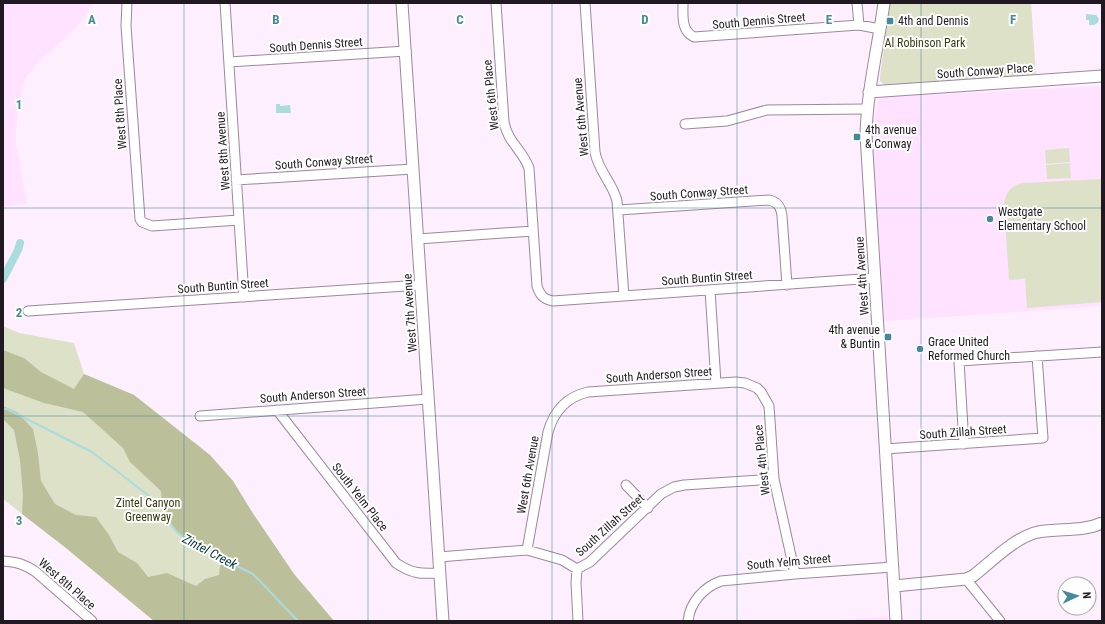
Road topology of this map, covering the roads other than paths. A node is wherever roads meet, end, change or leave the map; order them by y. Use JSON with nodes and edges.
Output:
{"nodes":[{"id":1,"x":127,"y":3,"type":"edge"},
{"id":2,"x":225,"y":3,"type":"edge"},
{"id":3,"x":402,"y":3,"type":"edge"},
{"id":4,"x":496,"y":3,"type":"edge"},
{"id":5,"x":585,"y":3,"type":"edge"},
{"id":6,"x":683,"y":3,"type":"edge"},
{"id":7,"x":857,"y":3,"type":"edge"},
{"id":8,"x":884,"y":3,"type":"edge"},
{"id":9,"x":859,"y":25,"type":"junction"},
{"id":10,"x":880,"y":29,"type":"junction"},
{"id":11,"x":406,"y":51,"type":"junction"},
{"id":12,"x":229,"y":62,"type":"junction"},
{"id":13,"x":1102,"y":76,"type":"edge"},
{"id":14,"x":869,"y":92,"type":"junction"},
{"id":15,"x":867,"y":109,"type":"junction"},
{"id":16,"x":685,"y":124,"type":"dead end"},
{"id":17,"x":413,"y":169,"type":"junction"},
{"id":18,"x":236,"y":180,"type":"junction"},
{"id":19,"x":619,"y":210,"type":"junction"},
{"id":20,"x":239,"y":220,"type":"junction"},
{"id":21,"x":533,"y":231,"type":"junction"},
{"id":22,"x":418,"y":239,"type":"junction"},
{"id":23,"x":875,"y":278,"type":"junction"},
{"id":24,"x":421,"y":285,"type":"junction"},
{"id":25,"x":787,"y":285,"type":"junction"},
{"id":26,"x":710,"y":290,"type":"junction"},
{"id":27,"x":624,"y":296,"type":"junction"},
{"id":28,"x":244,"y":297,"type":"junction"},
{"id":29,"x":542,"y":297,"type":"joint"},
{"id":30,"x":28,"y":311,"type":"dead end"},
{"id":31,"x":1102,"y":352,"type":"edge"},
{"id":32,"x":1037,"y":356,"type":"junction"},
{"id":33,"x":716,"y":383,"type":"junction"},
{"id":34,"x":761,"y":392,"type":"joint"},
{"id":35,"x":428,"y":399,"type":"junction"},
{"id":36,"x":560,"y":407,"type":"joint"},
{"id":37,"x":277,"y":410,"type":"junction"},
{"id":38,"x":200,"y":416,"type":"dead end"},
{"id":39,"x":964,"y":444,"type":"junction"},
{"id":40,"x":885,"y":449,"type":"junction"},
{"id":41,"x":774,"y":479,"type":"junction"},
{"id":42,"x":626,"y":485,"type":"dead end"},
{"id":43,"x":648,"y":508,"type":"junction"},
{"id":44,"x":1102,"y":523,"type":"edge"},
{"id":45,"x":527,"y":550,"type":"junction"},
{"id":46,"x":439,"y":557,"type":"junction"},
{"id":47,"x":3,"y":561,"type":"edge"},
{"id":48,"x":893,"y":567,"type":"junction"},
{"id":49,"x":577,"y":569,"type":"junction"},
{"id":50,"x":440,"y":573,"type":"junction"},
{"id":51,"x":795,"y":574,"type":"junction"},
{"id":52,"x":966,"y":579,"type":"junction"},
{"id":53,"x":894,"y":586,"type":"junction"},
{"id":54,"x":92,"y":621,"type":"edge"},
{"id":55,"x":443,"y":621,"type":"edge"},
{"id":56,"x":578,"y":621,"type":"edge"},
{"id":57,"x":688,"y":621,"type":"edge"},
{"id":58,"x":896,"y":621,"type":"edge"},
{"id":59,"x":1000,"y":621,"type":"edge"}],
"edges":[{"from":1,"to":20,"type":"street","name":"West 8th Place"},
{"from":2,"to":12,"type":"street","name":"West 8th Avenue"},
{"from":3,"to":11,"type":"street","name":"West 7th Avenue"},
{"from":4,"to":21,"type":"street","name":"West 6th Place"},
{"from":5,"to":19,"type":"street","name":"West 6th Avenue"},
{"from":6,"to":9,"type":"street","name":"South Dennis Street"},
{"from":7,"to":9,"type":"street"},
{"from":8,"to":10,"type":"street","name":"West 4th Avenue"},
{"from":9,"to":10,"type":"street","name":"South Dennis Street"},
{"from":10,"to":14,"type":"street","name":"West 4th Avenue"},
{"from":11,"to":12,"type":"street","name":"South Dennis Street"},
{"from":11,"to":17,"type":"street","name":"West 7th Avenue"},
{"from":12,"to":18,"type":"street","name":"West 8th Avenue"},
{"from":13,"to":14,"type":"street","name":"South Conway Place"},
{"from":14,"to":15,"type":"street","name":"West 4th Avenue"},
{"from":15,"to":16,"type":"street"},
{"from":15,"to":23,"type":"street","name":"West 4th Avenue"},
{"from":17,"to":18,"type":"street","name":"South Conway Street"},
{"from":17,"to":22,"type":"street","name":"West 7th Avenue"},
{"from":18,"to":20,"type":"street","name":"West 8th Avenue"},
{"from":19,"to":25,"type":"street","name":"South Conway Street"},
{"from":19,"to":27,"type":"street","name":"West 6th Avenue"},
{"from":20,"to":28,"type":"street","name":"West 8th Avenue"},
{"from":21,"to":22,"type":"street"},
{"from":21,"to":29,"type":"street","name":"West 6th Place"},
{"from":22,"to":24,"type":"street","name":"West 7th Avenue"},
{"from":23,"to":25,"type":"street","name":"South Buntin Street"},
{"from":23,"to":40,"type":"street","name":"West 4th Avenue"},
{"from":24,"to":28,"type":"street","name":"South Buntin Street"},
{"from":24,"to":35,"type":"street","name":"West 7th Avenue"},
{"from":25,"to":26,"type":"street","name":"South Buntin Street"},
{"from":26,"to":27,"type":"street","name":"South Buntin Street"},
{"from":26,"to":33,"type":"street"},
{"from":27,"to":29,"type":"street","name":"South Buntin Street"},
{"from":28,"to":30,"type":"street","name":"South Buntin Street"},
{"from":31,"to":32,"type":"street"},
{"from":32,"to":39,"type":"street"},
{"from":32,"to":39,"type":"street","name":"South Zillah Street"},
{"from":33,"to":34,"type":"street","name":"South Anderson Street"},
{"from":33,"to":36,"type":"street","name":"South Anderson Street"},
{"from":34,"to":41,"type":"street","name":"West 4th Place"},
{"from":35,"to":37,"type":"street","name":"South Anderson Street"},
{"from":35,"to":46,"type":"street","name":"West 7th Avenue"},
{"from":36,"to":45,"type":"street","name":"West 6th Avenue"},
{"from":37,"to":38,"type":"street","name":"South Anderson Street"},
{"from":37,"to":50,"type":"street","name":"South Yelm Place"},
{"from":39,"to":40,"type":"street","name":"South Zillah Street"},
{"from":40,"to":48,"type":"street","name":"West 4th Avenue"},
{"from":41,"to":43,"type":"street","name":"South Zillah Street"},
{"from":41,"to":51,"type":"street","name":"West 4th Place"},
{"from":42,"to":43,"type":"street"},
{"from":43,"to":49,"type":"street","name":"South Zillah Street"},
{"from":44,"to":52,"type":"street"},
{"from":45,"to":46,"type":"street","name":"South Zillah Street"},
{"from":45,"to":49,"type":"street","name":"South Zillah Street"},
{"from":46,"to":50,"type":"street","name":"West 7th Avenue"},
{"from":47,"to":54,"type":"street","name":"West 8th Place"},
{"from":48,"to":51,"type":"street","name":"South Yelm Street"},
{"from":48,"to":53,"type":"street","name":"West 4th Avenue"},
{"from":49,"to":56,"type":"street"},
{"from":50,"to":55,"type":"street","name":"West 7th Avenue"},
{"from":51,"to":57,"type":"street","name":"South Yelm Street"},
{"from":52,"to":53,"type":"street"},
{"from":52,"to":59,"type":"street"},
{"from":53,"to":58,"type":"street","name":"West 4th Avenue"}]}
